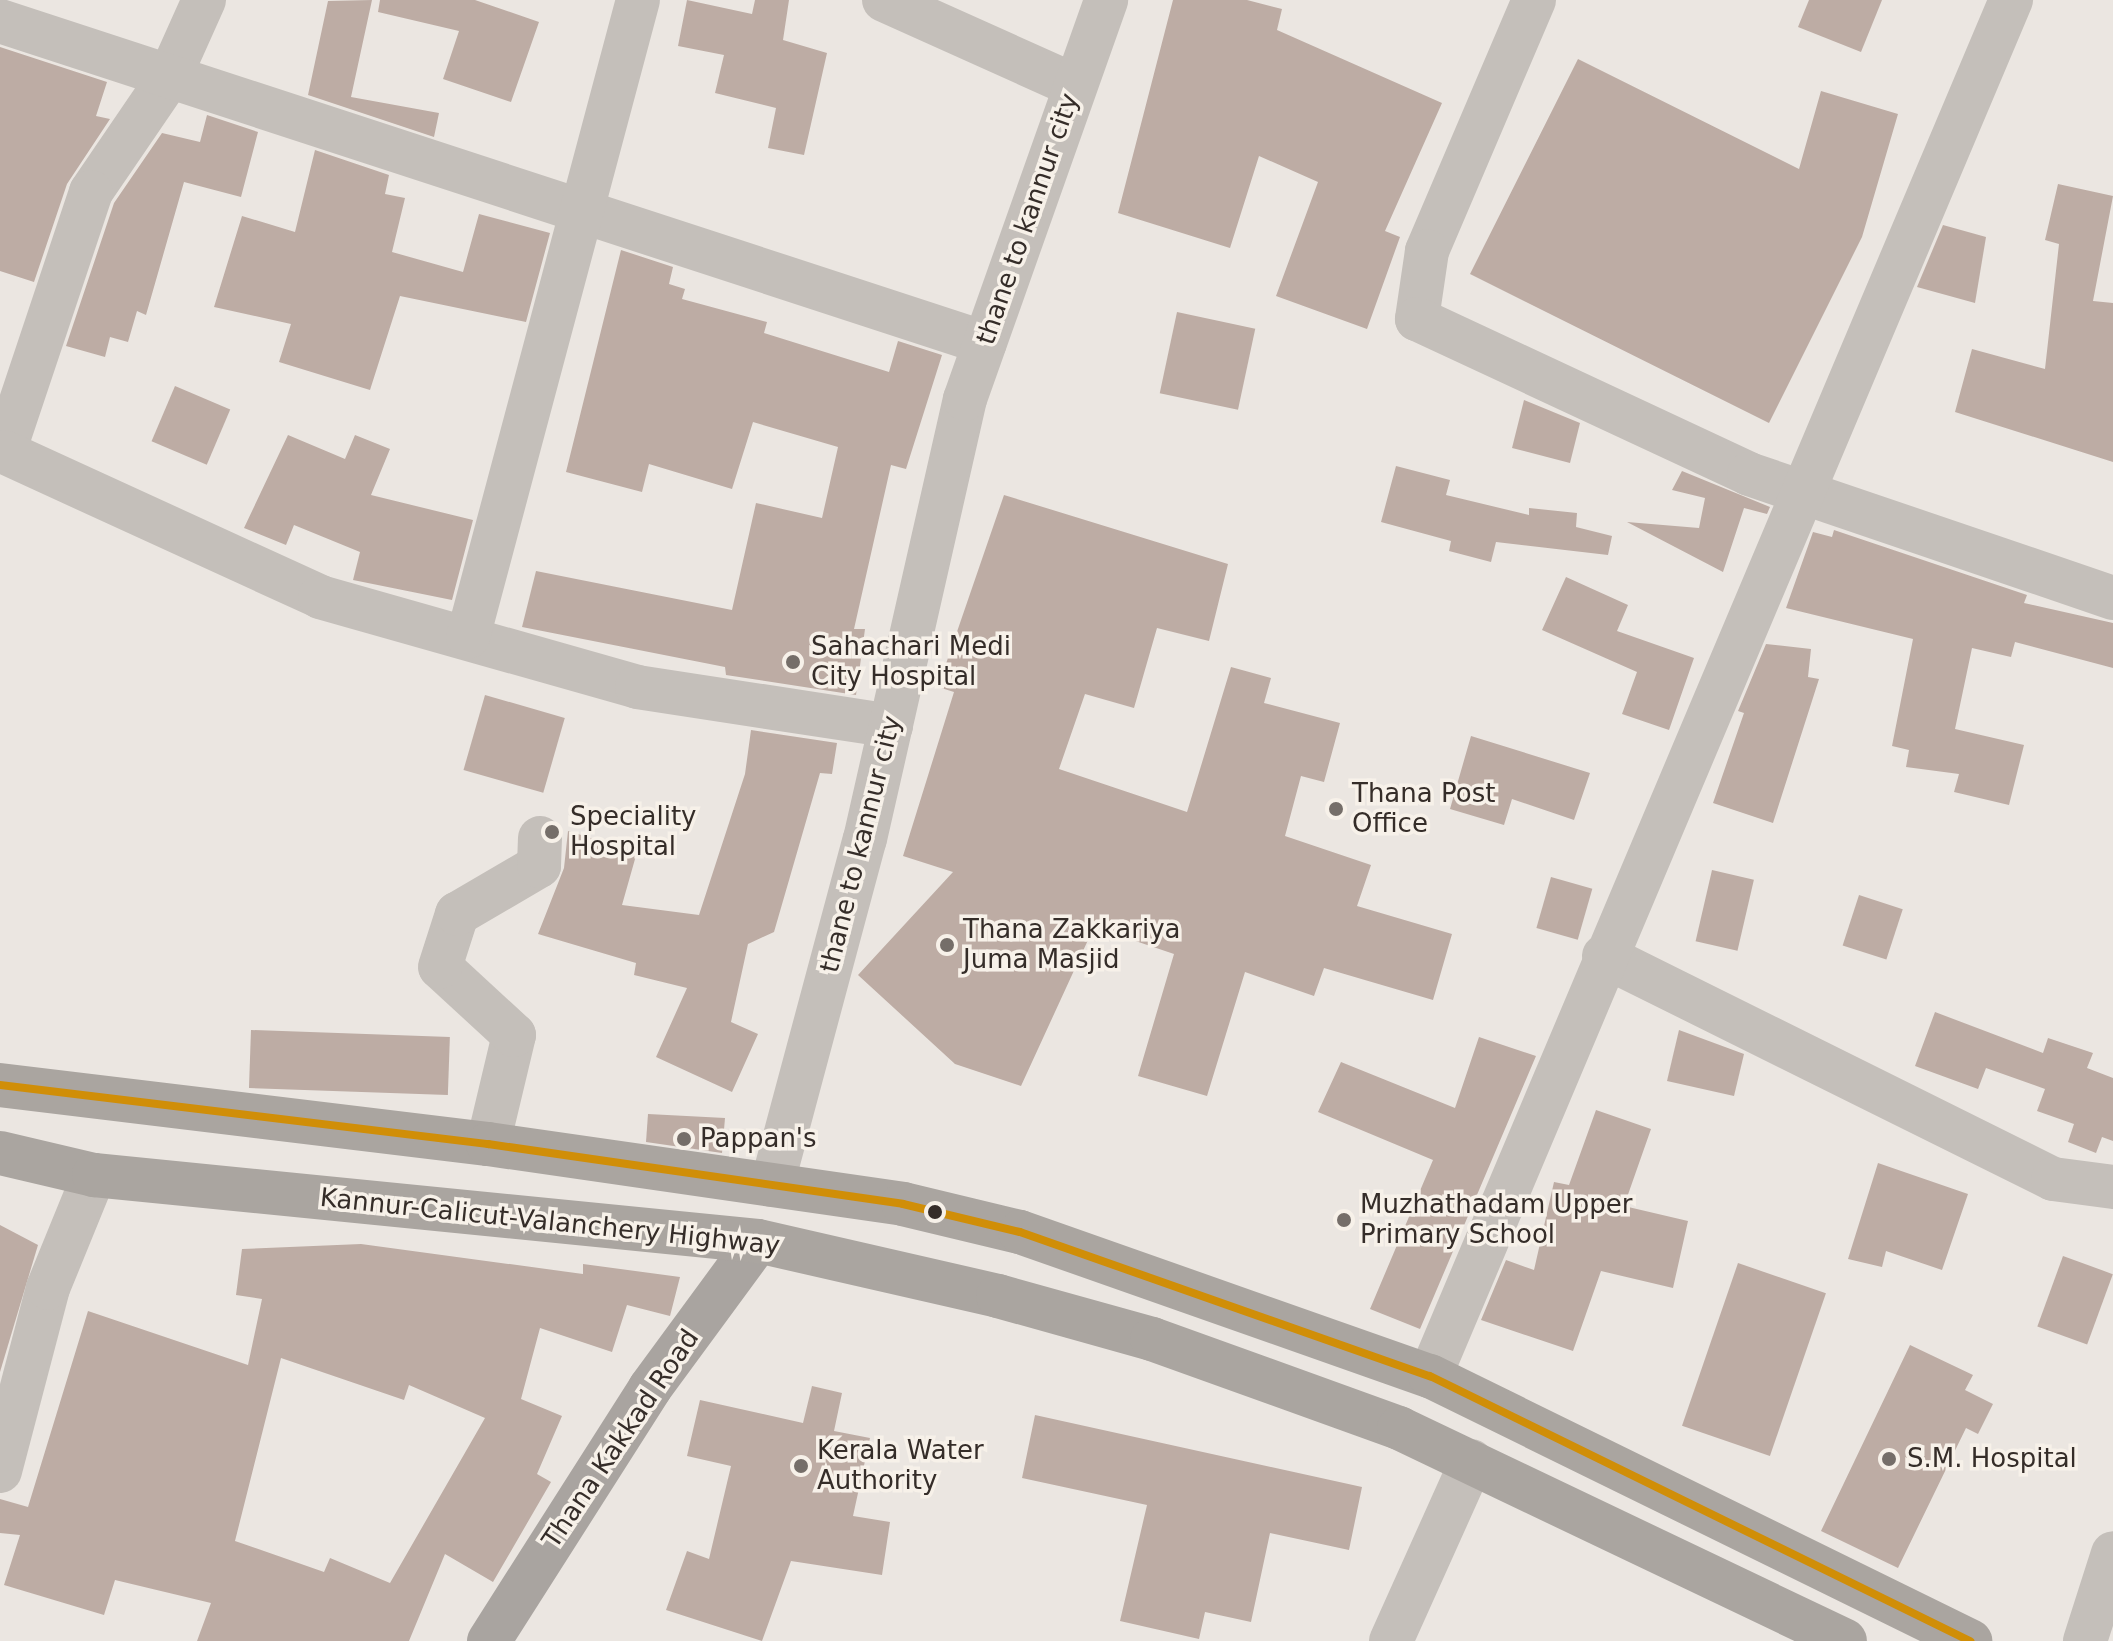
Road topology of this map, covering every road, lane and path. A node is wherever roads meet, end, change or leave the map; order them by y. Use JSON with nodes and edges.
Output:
{"nodes":[{"id":1,"x":204,"y":0,"type":"edge"},
{"id":2,"x":638,"y":0,"type":"edge"},
{"id":3,"x":884,"y":0,"type":"edge"},
{"id":4,"x":1106,"y":0,"type":"edge"},
{"id":5,"x":1534,"y":0,"type":"edge"},
{"id":6,"x":2011,"y":0,"type":"edge"},
{"id":7,"x":0,"y":21,"type":"edge"},
{"id":8,"x":170,"y":76,"type":"junction"},
{"id":9,"x":1075,"y":86,"type":"junction"},
{"id":10,"x":580,"y":210,"type":"junction"},
{"id":11,"x":985,"y":343,"type":"junction"},
{"id":12,"x":1803,"y":493,"type":"junction"},
{"id":13,"x":2113,"y":598,"type":"edge"},
{"id":14,"x":468,"y":637,"type":"junction"},
{"id":15,"x":891,"y":726,"type":"junction"},
{"id":16,"x":540,"y":838,"type":"dead end"},
{"id":17,"x":1604,"y":956,"type":"junction"},
{"id":18,"x":0,"y":1085,"type":"edge"},
{"id":19,"x":488,"y":1144,"type":"junction"},
{"id":20,"x":0,"y":1153,"type":"edge"},
{"id":21,"x":94,"y":1175,"type":"junction"},
{"id":22,"x":772,"y":1185,"type":"junction"},
{"id":23,"x":2113,"y":1187,"type":"edge"},
{"id":24,"x":758,"y":1241,"type":"junction"},
{"id":25,"x":1430,"y":1376,"type":"junction"},
{"id":26,"x":1472,"y":1461,"type":"junction"},
{"id":27,"x":0,"y":1471,"type":"edge"},
{"id":28,"x":2113,"y":1553,"type":"edge"},
{"id":29,"x":489,"y":1641,"type":"edge"},
{"id":30,"x":1391,"y":1641,"type":"edge"},
{"id":31,"x":1845,"y":1641,"type":"edge"},
{"id":32,"x":1970,"y":1641,"type":"edge"},
{"id":33,"x":2085,"y":1641,"type":"edge"}],
"edges":[{"from":1,"to":8,"type":"street"},
{"from":2,"to":10,"type":"street"},
{"from":3,"to":9,"type":"street"},
{"from":4,"to":9,"type":"street","name":"thane to kannur city"},
{"from":5,"to":12,"type":"street"},
{"from":6,"to":12,"type":"street"},
{"from":7,"to":8,"type":"street"},
{"from":8,"to":10,"type":"street"},
{"from":8,"to":14,"type":"street"},
{"from":9,"to":11,"type":"street","name":"thane to kannur city"},
{"from":10,"to":11,"type":"street"},
{"from":10,"to":14,"type":"street"},
{"from":11,"to":15,"type":"street","name":"thane to kannur city"},
{"from":12,"to":13,"type":"street"},
{"from":12,"to":17,"type":"street"},
{"from":14,"to":15,"type":"street"},
{"from":15,"to":22,"type":"street","name":"thane to kannur city"},
{"from":16,"to":19,"type":"street"},
{"from":17,"to":23,"type":"street"},
{"from":17,"to":25,"type":"street"},
{"from":18,"to":19,"type":"highway"},
{"from":19,"to":22,"type":"highway"},
{"from":20,"to":21,"type":"highway","name":"Kannur-Calicut-Valanchery Highway"},
{"from":21,"to":24,"type":"highway","name":"Kannur-Calicut-Valanchery Highway"},
{"from":21,"to":27,"type":"street"},
{"from":22,"to":24,"type":"highway"},
{"from":22,"to":25,"type":"highway"},
{"from":24,"to":26,"type":"highway","name":"Kannur-Calicut-Valanchery Highway"},
{"from":24,"to":29,"type":"main road","name":"Thana Kakkad Road"},
{"from":25,"to":32,"type":"highway"},
{"from":26,"to":30,"type":"street"},
{"from":26,"to":31,"type":"highway","name":"Kannur-Calicut-Valanchery Highway"},
{"from":28,"to":33,"type":"street"}]}
